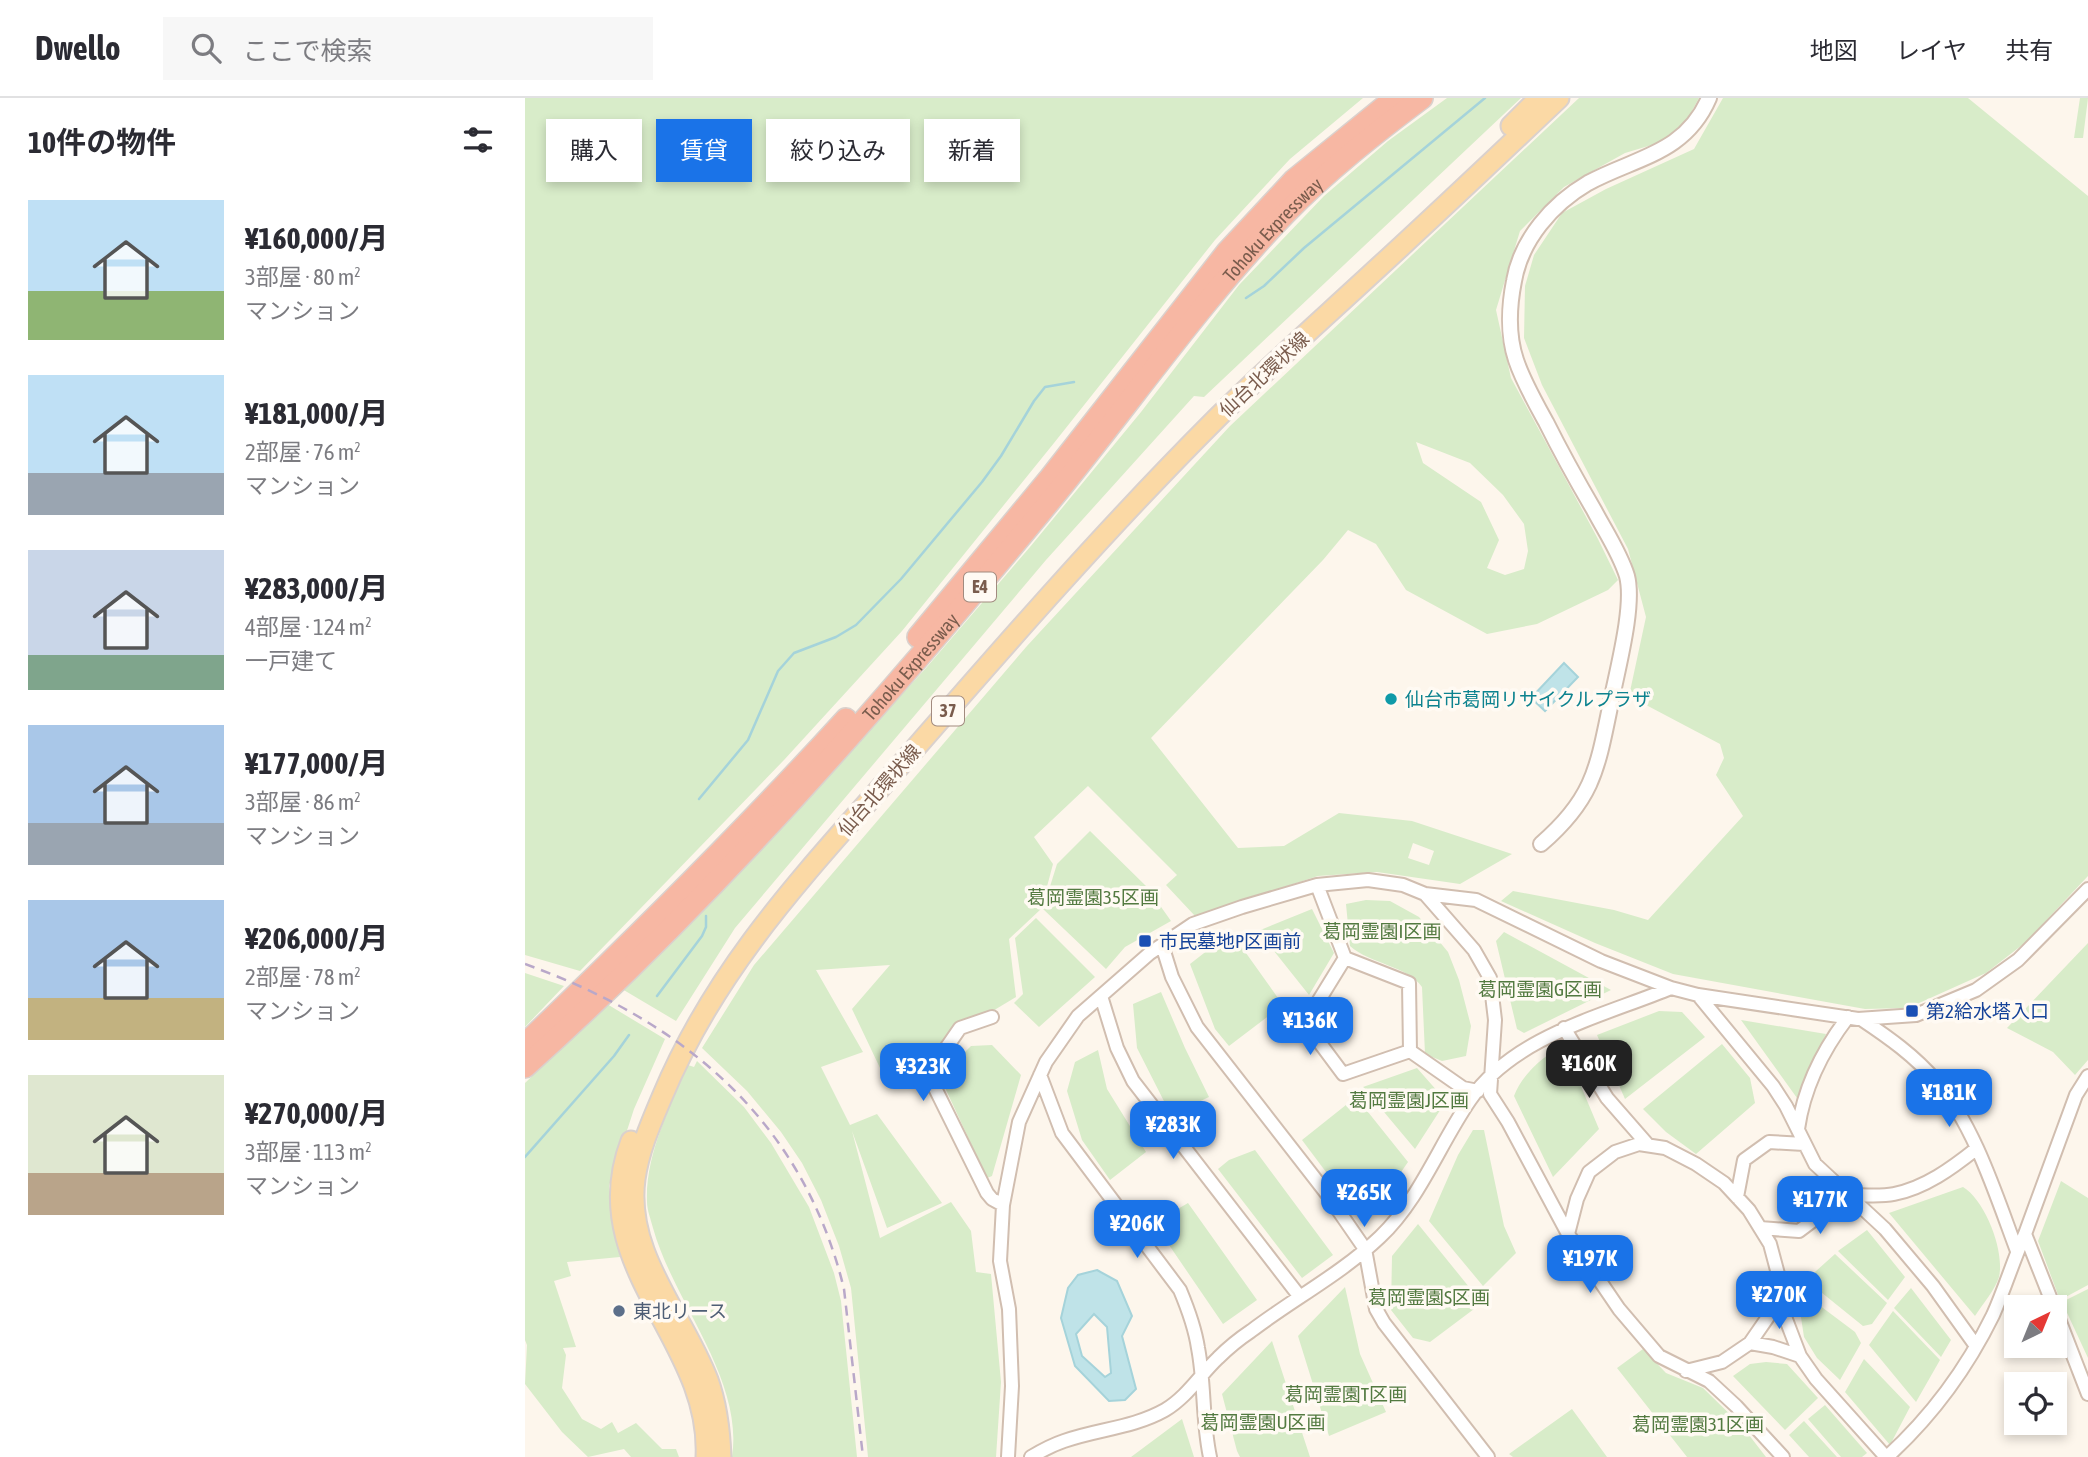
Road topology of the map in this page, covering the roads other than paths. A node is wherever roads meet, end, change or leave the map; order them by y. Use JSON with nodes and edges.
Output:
{"nodes":[{"id":1,"x":1395,"y":98,"type":"edge"},
{"id":2,"x":1422,"y":98,"type":"edge"},
{"id":3,"x":1539,"y":98,"type":"edge"},
{"id":4,"x":1559,"y":98,"type":"edge"},
{"id":5,"x":1709,"y":98,"type":"edge"},
{"id":6,"x":1541,"y":844,"type":"dead end"},
{"id":7,"x":1317,"y":885,"type":"junction"},
{"id":8,"x":2088,"y":888,"type":"edge"},
{"id":9,"x":1425,"y":894,"type":"junction"},
{"id":10,"x":1162,"y":945,"type":"junction"},
{"id":11,"x":1345,"y":958,"type":"junction"},
{"id":12,"x":1671,"y":988,"type":"junction"},
{"id":13,"x":1698,"y":995,"type":"junction"},
{"id":14,"x":1101,"y":996,"type":"junction"},
{"id":15,"x":992,"y":1017,"type":"dead end"},
{"id":16,"x":1854,"y":1018,"type":"junction"},
{"id":17,"x":1565,"y":1028,"type":"junction"},
{"id":18,"x":525,"y":1044,"type":"edge"},
{"id":19,"x":1410,"y":1051,"type":"junction"},
{"id":20,"x":525,"y":1067,"type":"edge"},
{"id":21,"x":1040,"y":1075,"type":"junction"},
{"id":22,"x":1492,"y":1075,"type":"junction"},
{"id":23,"x":2088,"y":1076,"type":"edge"},
{"id":24,"x":1478,"y":1091,"type":"junction"},
{"id":25,"x":1798,"y":1129,"type":"junction"},
{"id":26,"x":1804,"y":1144,"type":"junction"},
{"id":27,"x":1649,"y":1145,"type":"junction"},
{"id":28,"x":1976,"y":1149,"type":"junction"},
{"id":29,"x":1830,"y":1179,"type":"junction"},
{"id":30,"x":1849,"y":1195,"type":"junction"},
{"id":31,"x":1737,"y":1197,"type":"junction"},
{"id":32,"x":1003,"y":1205,"type":"junction"},
{"id":33,"x":1761,"y":1228,"type":"junction"},
{"id":34,"x":1568,"y":1234,"type":"junction"},
{"id":35,"x":2025,"y":1234,"type":"junction"},
{"id":36,"x":1365,"y":1249,"type":"junction"},
{"id":37,"x":2017,"y":1251,"type":"junction"},
{"id":38,"x":2049,"y":1295,"type":"edge"},
{"id":39,"x":1300,"y":1297,"type":"junction"},
{"id":40,"x":1779,"y":1301,"type":"junction"},
{"id":41,"x":2067,"y":1341,"type":"edge"},
{"id":42,"x":1750,"y":1343,"type":"junction"},
{"id":43,"x":1976,"y":1346,"type":"junction"},
{"id":44,"x":1800,"y":1356,"type":"junction"},
{"id":45,"x":1686,"y":1371,"type":"junction"},
{"id":46,"x":1201,"y":1377,"type":"junction"},
{"id":47,"x":2088,"y":1394,"type":"edge"},
{"id":48,"x":706,"y":1457,"type":"edge"},
{"id":49,"x":721,"y":1457,"type":"edge"},
{"id":50,"x":1008,"y":1457,"type":"edge"},
{"id":51,"x":1031,"y":1457,"type":"edge"},
{"id":52,"x":1210,"y":1457,"type":"edge"},
{"id":53,"x":1488,"y":1457,"type":"edge"},
{"id":54,"x":1783,"y":1457,"type":"edge"},
{"id":55,"x":1886,"y":1457,"type":"edge"}],
"edges":[{"from":1,"to":18,"type":"highway","name":"Tohoku Expressway","number":"E4"},
{"from":2,"to":20,"type":"highway","name":"Tohoku Expressway","number":"E4"},
{"from":3,"to":48,"type":"main road","name":"仙台北環状線","number":"37"},
{"from":4,"to":49,"type":"main road","name":"仙台北環状線","number":"37"},
{"from":5,"to":6,"type":"street"},
{"from":7,"to":9,"type":"street"},
{"from":7,"to":10,"type":"street"},
{"from":7,"to":11,"type":"street"},
{"from":8,"to":16,"type":"street"},
{"from":9,"to":12,"type":"street"},
{"from":9,"to":22,"type":"street"},
{"from":10,"to":14,"type":"street"},
{"from":10,"to":36,"type":"street"},
{"from":11,"to":19,"type":"street"},
{"from":11,"to":19,"type":"street"},
{"from":12,"to":13,"type":"street"},
{"from":12,"to":17,"type":"street"},
{"from":13,"to":16,"type":"street"},
{"from":13,"to":25,"type":"street"},
{"from":14,"to":21,"type":"street"},
{"from":14,"to":39,"type":"street"},
{"from":15,"to":32,"type":"street"},
{"from":16,"to":25,"type":"street"},
{"from":16,"to":28,"type":"street"},
{"from":17,"to":22,"type":"street"},
{"from":17,"to":27,"type":"street"},
{"from":19,"to":24,"type":"street"},
{"from":21,"to":32,"type":"street"},
{"from":21,"to":46,"type":"street"},
{"from":22,"to":24,"type":"street"},
{"from":22,"to":34,"type":"street"},
{"from":23,"to":35,"type":"street"},
{"from":24,"to":36,"type":"street"},
{"from":25,"to":26,"type":"street"},
{"from":26,"to":29,"type":"street"},
{"from":26,"to":31,"type":"street"},
{"from":27,"to":31,"type":"street"},
{"from":27,"to":34,"type":"street"},
{"from":28,"to":30,"type":"street"},
{"from":28,"to":37,"type":"street"},
{"from":29,"to":30,"type":"street"},
{"from":29,"to":33,"type":"street"},
{"from":30,"to":43,"type":"street"},
{"from":31,"to":33,"type":"street"},
{"from":32,"to":50,"type":"street"},
{"from":33,"to":40,"type":"street"},
{"from":34,"to":45,"type":"street"},
{"from":35,"to":37,"type":"street"},
{"from":35,"to":38,"type":"street"},
{"from":36,"to":39,"type":"street"},
{"from":36,"to":53,"type":"street"},
{"from":37,"to":43,"type":"street"},
{"from":39,"to":46,"type":"street"},
{"from":40,"to":42,"type":"street"},
{"from":40,"to":44,"type":"street"},
{"from":41,"to":47,"type":"street"},
{"from":42,"to":44,"type":"street"},
{"from":42,"to":45,"type":"street"},
{"from":43,"to":55,"type":"street"},
{"from":44,"to":55,"type":"street"},
{"from":45,"to":54,"type":"street"},
{"from":46,"to":51,"type":"street"},
{"from":46,"to":52,"type":"street"}]}
